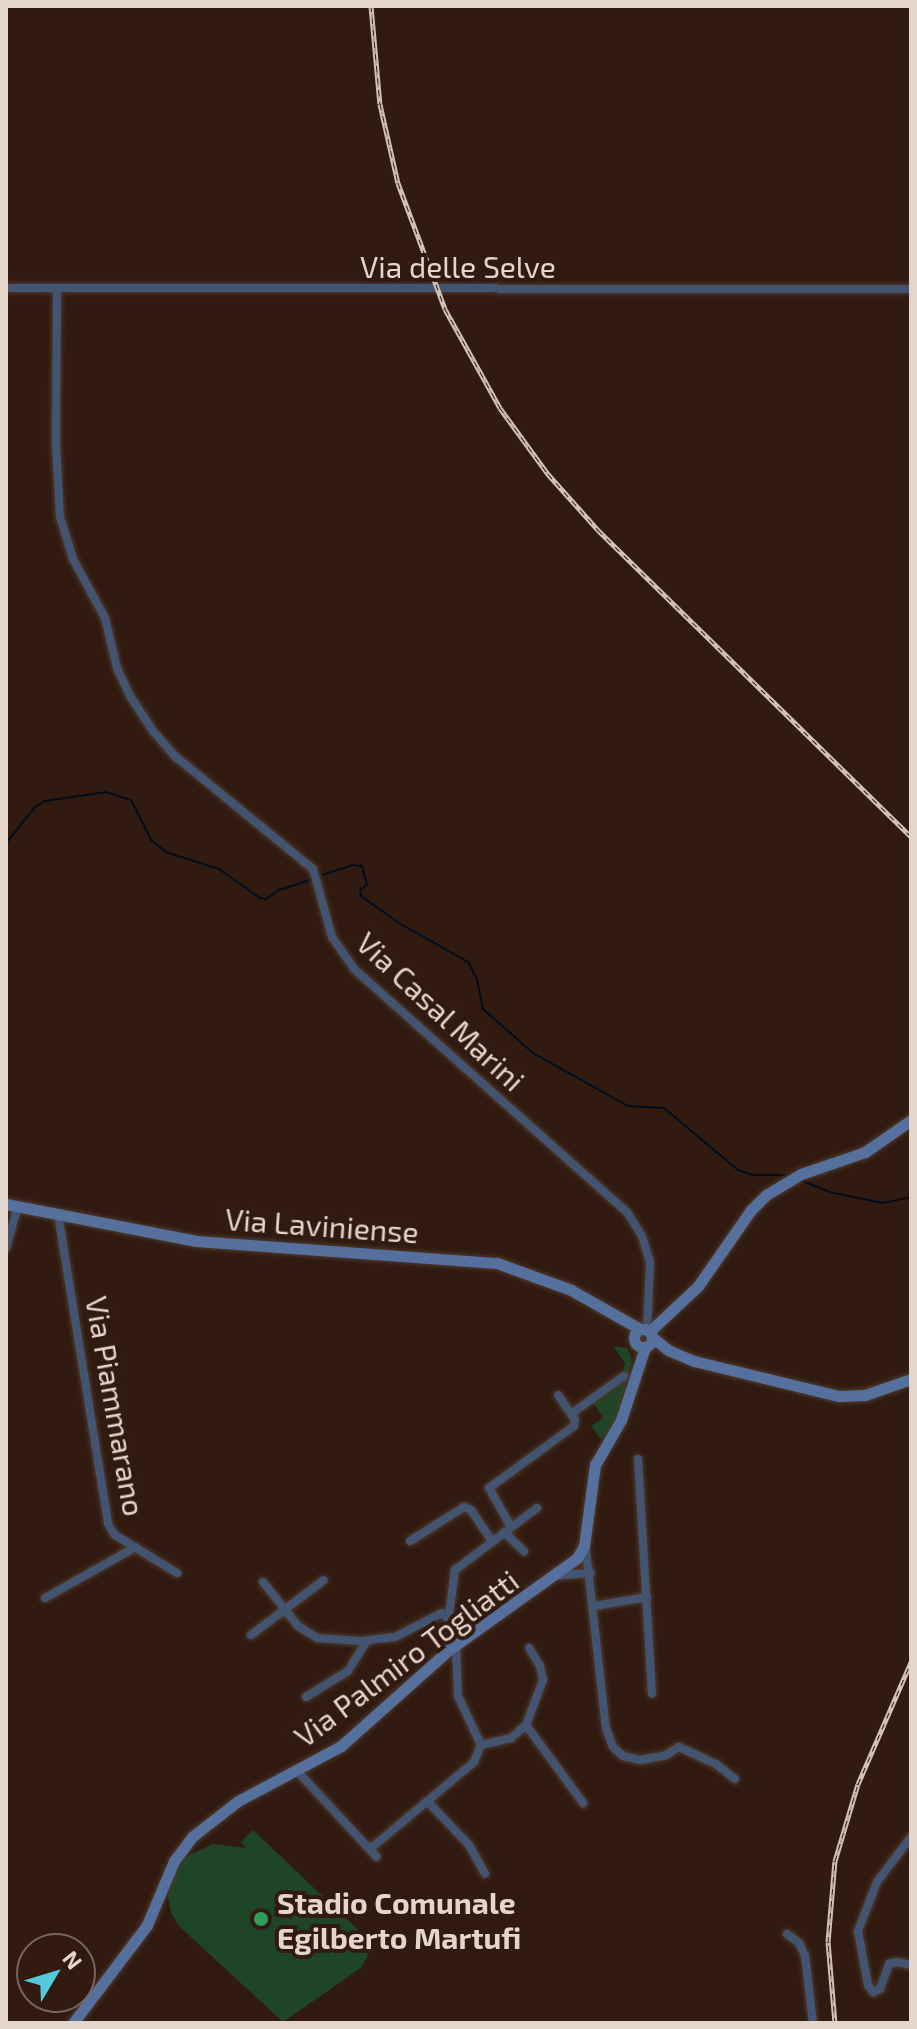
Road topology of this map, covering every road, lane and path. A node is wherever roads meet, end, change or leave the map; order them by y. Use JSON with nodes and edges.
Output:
{"nodes":[{"id":1,"x":6,"y":288,"type":"edge"},
{"id":2,"x":911,"y":289,"type":"edge"},
{"id":3,"x":57,"y":290,"type":"junction"},
{"id":4,"x":911,"y":1120,"type":"edge"},
{"id":5,"x":12,"y":1205,"type":"edge"},
{"id":6,"x":58,"y":1214,"type":"junction"},
{"id":7,"x":6,"y":1248,"type":"edge"},
{"id":8,"x":643,"y":1340,"type":"junction"},
{"id":9,"x":624,"y":1376,"type":"dead end"},
{"id":10,"x":911,"y":1379,"type":"edge"},
{"id":11,"x":558,"y":1395,"type":"dead end"},
{"id":12,"x":571,"y":1414,"type":"junction"},
{"id":13,"x":638,"y":1459,"type":"dead end"},
{"id":14,"x":537,"y":1508,"type":"dead end"},
{"id":15,"x":508,"y":1529,"type":"junction"},
{"id":16,"x":410,"y":1541,"type":"dead end"},
{"id":17,"x":492,"y":1541,"type":"junction"},
{"id":18,"x":584,"y":1542,"type":"junction"},
{"id":19,"x":136,"y":1547,"type":"junction"},
{"id":20,"x":524,"y":1551,"type":"dead end"},
{"id":21,"x":177,"y":1573,"type":"dead end"},
{"id":22,"x":591,"y":1573,"type":"junction"},
{"id":23,"x":553,"y":1576,"type":"junction"},
{"id":24,"x":324,"y":1580,"type":"dead end"},
{"id":25,"x":263,"y":1582,"type":"dead end"},
{"id":26,"x":647,"y":1597,"type":"junction"},
{"id":27,"x":45,"y":1598,"type":"dead end"},
{"id":28,"x":594,"y":1606,"type":"junction"},
{"id":29,"x":285,"y":1610,"type":"junction"},
{"id":30,"x":449,"y":1616,"type":"junction"},
{"id":31,"x":251,"y":1635,"type":"dead end"},
{"id":32,"x":469,"y":1635,"type":"junction"},
{"id":33,"x":367,"y":1641,"type":"junction"},
{"id":34,"x":456,"y":1644,"type":"junction"},
{"id":35,"x":529,"y":1648,"type":"dead end"},
{"id":36,"x":444,"y":1653,"type":"junction"},
{"id":37,"x":652,"y":1694,"type":"dead end"},
{"id":38,"x":306,"y":1697,"type":"dead end"},
{"id":39,"x":526,"y":1725,"type":"junction"},
{"id":40,"x":481,"y":1745,"type":"junction"},
{"id":41,"x":297,"y":1771,"type":"junction"},
{"id":42,"x":735,"y":1779,"type":"dead end"},
{"id":43,"x":427,"y":1801,"type":"junction"},
{"id":44,"x":583,"y":1803,"type":"dead end"},
{"id":45,"x":911,"y":1837,"type":"edge"},
{"id":46,"x":370,"y":1849,"type":"junction"},
{"id":47,"x":377,"y":1857,"type":"dead end"},
{"id":48,"x":485,"y":1874,"type":"dead end"},
{"id":49,"x":787,"y":1934,"type":"dead end"},
{"id":50,"x":911,"y":1965,"type":"edge"},
{"id":51,"x":73,"y":2023,"type":"edge"},
{"id":52,"x":813,"y":2023,"type":"edge"}],
"edges":[{"from":1,"to":3,"type":"street","name":"Via delle Selve"},
{"from":2,"to":3,"type":"street","name":"Via delle Selve"},
{"from":3,"to":8,"type":"street","name":"Via Casal Marini"},
{"from":4,"to":8,"type":"street"},
{"from":5,"to":6,"type":"street","name":"Via Laviniense"},
{"from":5,"to":7,"type":"street"},
{"from":6,"to":8,"type":"street","name":"Via Laviniense"},
{"from":6,"to":19,"type":"street","name":"Via Piammarano"},
{"from":8,"to":10,"type":"street","name":"Via Laviniense"},
{"from":8,"to":18,"type":"street"},
{"from":9,"to":12,"type":"street"},
{"from":11,"to":12,"type":"street"},
{"from":12,"to":15,"type":"street"},
{"from":13,"to":26,"type":"street"},
{"from":14,"to":15,"type":"street"},
{"from":15,"to":17,"type":"street"},
{"from":15,"to":20,"type":"street"},
{"from":16,"to":17,"type":"street"},
{"from":17,"to":30,"type":"street"},
{"from":18,"to":22,"type":"street"},
{"from":18,"to":23,"type":"street","name":"Via Palmiro Togliatti"},
{"from":19,"to":21,"type":"street","name":"Via Piammarano"},
{"from":19,"to":27,"type":"street"},
{"from":22,"to":23,"type":"street","name":"Via Palmiro Togliatti"},
{"from":22,"to":28,"type":"street"},
{"from":23,"to":32,"type":"street","name":"Via Palmiro Togliatti"},
{"from":24,"to":29,"type":"street"},
{"from":25,"to":29,"type":"street"},
{"from":26,"to":28,"type":"street"},
{"from":26,"to":37,"type":"street"},
{"from":28,"to":42,"type":"street"},
{"from":29,"to":31,"type":"street"},
{"from":29,"to":33,"type":"street"},
{"from":30,"to":32,"type":"street"},
{"from":30,"to":33,"type":"street"},
{"from":30,"to":36,"type":"street"},
{"from":32,"to":34,"type":"street","name":"Via Palmiro Togliatti"},
{"from":33,"to":38,"type":"street"},
{"from":34,"to":36,"type":"street","name":"Via Palmiro Togliatti"},
{"from":34,"to":40,"type":"street"},
{"from":35,"to":39,"type":"street"},
{"from":36,"to":41,"type":"street","name":"Via Palmiro Togliatti"},
{"from":39,"to":40,"type":"street"},
{"from":39,"to":44,"type":"street"},
{"from":40,"to":43,"type":"street"},
{"from":41,"to":46,"type":"street"},
{"from":41,"to":51,"type":"street","name":"Via Palmiro Togliatti"},
{"from":43,"to":46,"type":"street"},
{"from":43,"to":48,"type":"street"},
{"from":45,"to":50,"type":"street"},
{"from":46,"to":47,"type":"street"},
{"from":49,"to":52,"type":"street"}]}
